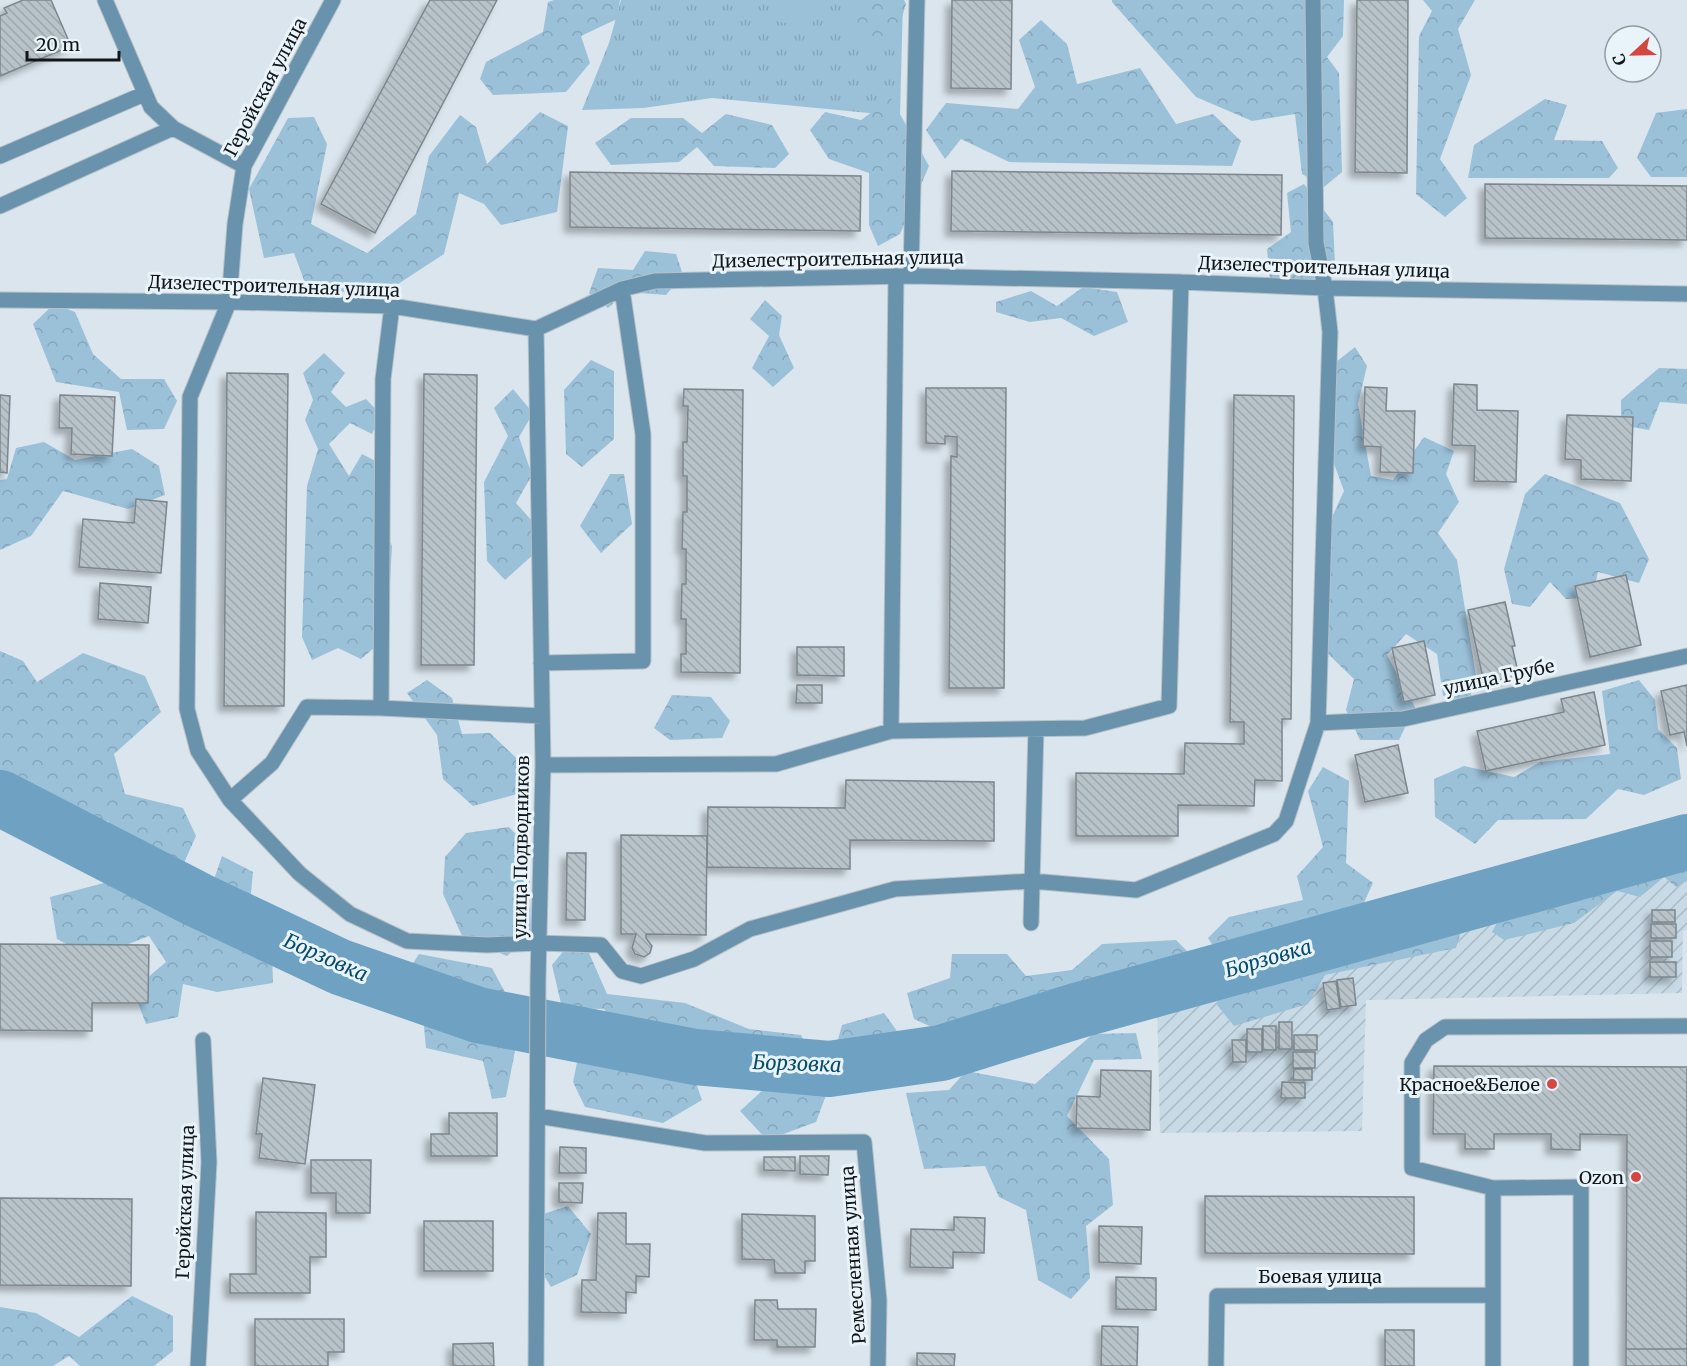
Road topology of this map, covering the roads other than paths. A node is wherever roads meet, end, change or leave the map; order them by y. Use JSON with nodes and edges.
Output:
{"nodes":[{"id":1,"x":105,"y":0,"type":"edge"},
{"id":2,"x":333,"y":0,"type":"edge"},
{"id":3,"x":916,"y":0,"type":"edge"},
{"id":4,"x":1313,"y":0,"type":"edge"},
{"id":5,"x":144,"y":94,"type":"junction"},
{"id":6,"x":173,"y":128,"type":"junction"},
{"id":7,"x":0,"y":156,"type":"edge"},
{"id":8,"x":244,"y":166,"type":"junction"},
{"id":9,"x":0,"y":206,"type":"edge"},
{"id":10,"x":903,"y":276,"type":"junction"},
{"id":11,"x":1181,"y":282,"type":"junction"},
{"id":12,"x":1325,"y":288,"type":"junction"},
{"id":13,"x":622,"y":289,"type":"junction"},
{"id":14,"x":1687,"y":294,"type":"edge"},
{"id":15,"x":0,"y":300,"type":"edge"},
{"id":16,"x":229,"y":302,"type":"junction"},
{"id":17,"x":392,"y":306,"type":"junction"},
{"id":18,"x":536,"y":329,"type":"junction"},
{"id":19,"x":1687,"y":656,"type":"edge"},
{"id":20,"x":541,"y":663,"type":"junction"},
{"id":21,"x":381,"y":708,"type":"junction"},
{"id":22,"x":542,"y":716,"type":"junction"},
{"id":23,"x":1318,"y":723,"type":"junction"},
{"id":24,"x":1036,"y":729,"type":"junction"},
{"id":25,"x":891,"y":731,"type":"junction"},
{"id":26,"x":543,"y":765,"type":"junction"},
{"id":27,"x":230,"y":800,"type":"junction"},
{"id":28,"x":1032,"y":881,"type":"junction"},
{"id":29,"x":1030,"y":923,"type":"dead end"},
{"id":30,"x":539,"y":943,"type":"junction"},
{"id":31,"x":1687,"y":1026,"type":"edge"},
{"id":32,"x":203,"y":1040,"type":"dead end"},
{"id":33,"x":538,"y":1116,"type":"junction"},
{"id":34,"x":1493,"y":1188,"type":"junction"},
{"id":35,"x":1493,"y":1295,"type":"junction"},
{"id":36,"x":198,"y":1366,"type":"edge"},
{"id":37,"x":536,"y":1366,"type":"edge"},
{"id":38,"x":878,"y":1366,"type":"edge"},
{"id":39,"x":1216,"y":1366,"type":"edge"},
{"id":40,"x":1493,"y":1366,"type":"edge"},
{"id":41,"x":1581,"y":1366,"type":"edge"}],
"edges":[{"from":1,"to":5,"type":"street"},
{"from":2,"to":8,"type":"street","name":"Геройская улица"},
{"from":3,"to":10,"type":"street"},
{"from":4,"to":12,"type":"street","name":"Геройская улица"},
{"from":5,"to":6,"type":"street"},
{"from":5,"to":7,"type":"street"},
{"from":6,"to":8,"type":"street"},
{"from":6,"to":9,"type":"street"},
{"from":8,"to":16,"type":"street","name":"Геройская улица"},
{"from":10,"to":11,"type":"street","name":"Дизелестроительная улица"},
{"from":10,"to":13,"type":"street","name":"Дизелестроительная улица"},
{"from":10,"to":25,"type":"street"},
{"from":11,"to":12,"type":"street","name":"Дизелестроительная улица"},
{"from":11,"to":24,"type":"street"},
{"from":12,"to":14,"type":"street","name":"Дизелестроительная улица"},
{"from":12,"to":23,"type":"street","name":"Геройская улица"},
{"from":13,"to":18,"type":"street","name":"Дизелестроительная улица"},
{"from":13,"to":20,"type":"street"},
{"from":15,"to":16,"type":"street","name":"Дизелестроительная улица"},
{"from":16,"to":17,"type":"street","name":"Дизелестроительная улица"},
{"from":16,"to":27,"type":"street","name":"Геройская улица"},
{"from":17,"to":18,"type":"street","name":"Дизелестроительная улица"},
{"from":17,"to":21,"type":"street"},
{"from":18,"to":20,"type":"street","name":"улица Подводников"},
{"from":19,"to":23,"type":"street","name":"улица Грубе"},
{"from":20,"to":22,"type":"street","name":"улица Подводников"},
{"from":21,"to":22,"type":"street"},
{"from":21,"to":27,"type":"street"},
{"from":22,"to":26,"type":"street","name":"улица Подводников"},
{"from":23,"to":28,"type":"street","name":"Геройская улица"},
{"from":24,"to":25,"type":"street"},
{"from":24,"to":28,"type":"street"},
{"from":25,"to":26,"type":"street"},
{"from":26,"to":30,"type":"street","name":"улица Подводников"},
{"from":27,"to":30,"type":"street","name":"Геройская улица"},
{"from":28,"to":29,"type":"street"},
{"from":28,"to":30,"type":"street","name":"Геройская улица"},
{"from":30,"to":33,"type":"street","name":"улица Подводников"},
{"from":31,"to":34,"type":"street"},
{"from":32,"to":36,"type":"street","name":"Геройская улица"},
{"from":33,"to":37,"type":"street","name":"улица Подводников"},
{"from":33,"to":38,"type":"street","name":"Ремесленная улица"},
{"from":34,"to":35,"type":"street"},
{"from":34,"to":41,"type":"street"},
{"from":35,"to":39,"type":"street","name":"Боевая улица"},
{"from":35,"to":40,"type":"street"}]}
